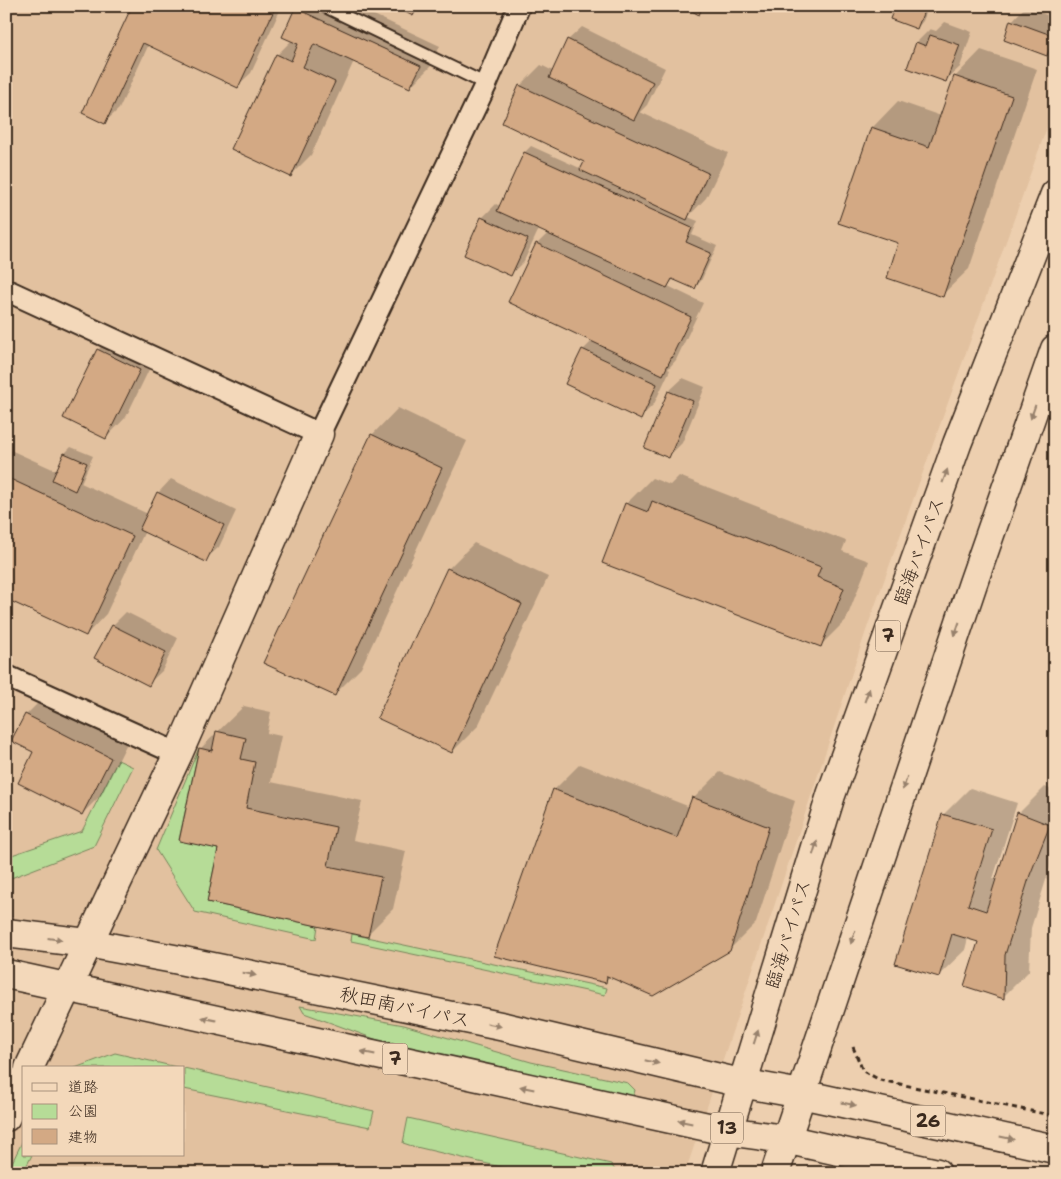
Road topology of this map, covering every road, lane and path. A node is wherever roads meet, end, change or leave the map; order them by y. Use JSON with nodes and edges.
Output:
{"nodes":[{"id":1,"x":324,"y":6,"type":"edge"},
{"id":2,"x":520,"y":6,"type":"edge"},
{"id":3,"x":486,"y":84,"type":"junction"},
{"id":4,"x":1055,"y":194,"type":"edge"},
{"id":5,"x":6,"y":290,"type":"edge"},
{"id":6,"x":1055,"y":349,"type":"edge"},
{"id":7,"x":319,"y":434,"type":"junction"},
{"id":8,"x":6,"y":676,"type":"edge"},
{"id":9,"x":178,"y":754,"type":"junction"},
{"id":10,"x":6,"y":933,"type":"edge"},
{"id":11,"x":87,"y":943,"type":"junction"},
{"id":12,"x":6,"y":974,"type":"edge"},
{"id":13,"x":65,"y":988,"type":"junction"},
{"id":14,"x":853,"y":1047,"type":"dead end"},
{"id":15,"x":30,"y":1066,"type":"edge"},
{"id":16,"x":22,"y":1083,"type":"edge"},
{"id":17,"x":741,"y":1083,"type":"junction"},
{"id":18,"x":801,"y":1094,"type":"junction"},
{"id":19,"x":1055,"y":1116,"type":"edge"},
{"id":20,"x":6,"y":1117,"type":"edge"},
{"id":21,"x":726,"y":1131,"type":"junction"},
{"id":22,"x":785,"y":1139,"type":"junction"},
{"id":23,"x":1055,"y":1149,"type":"edge"},
{"id":24,"x":715,"y":1173,"type":"edge"},
{"id":25,"x":774,"y":1173,"type":"edge"},
{"id":26,"x":937,"y":1173,"type":"edge"}],
"edges":[{"from":1,"to":3,"type":"lane"},
{"from":2,"to":3,"type":"street"},
{"from":3,"to":7,"type":"street"},
{"from":17,"to":4,"type":"main road","name":"臨海バイパス","number":"7","one_way":true},
{"from":5,"to":7,"type":"street"},
{"from":6,"to":18,"type":"main road","one_way":true},
{"from":7,"to":9,"type":"main road"},
{"from":8,"to":9,"type":"street"},
{"from":9,"to":11,"type":"main road"},
{"from":10,"to":11,"type":"main road","name":"秋田南バイパス","one_way":true},
{"from":11,"to":13,"type":"main road"},
{"from":11,"to":17,"type":"main road","name":"秋田南バイパス","one_way":true},
{"from":12,"to":13,"type":"main road","number":"7"},
{"from":13,"to":15,"type":"main road"},
{"from":21,"to":13,"type":"main road","number":"7","one_way":true},
{"from":14,"to":19,"type":"path"},
{"from":16,"to":20,"type":"main road"},
{"from":17,"to":18,"type":"main road","name":"秋田南バイパス"},
{"from":17,"to":21,"type":"main road","number":"13"},
{"from":18,"to":22,"type":"main road"},
{"from":18,"to":23,"type":"main road","number":"26","one_way":true},
{"from":21,"to":22,"type":"main road","number":"7"},
{"from":21,"to":24,"type":"main road","number":"13"},
{"from":22,"to":25,"type":"main road"},
{"from":22,"to":26,"type":"main road"}]}
